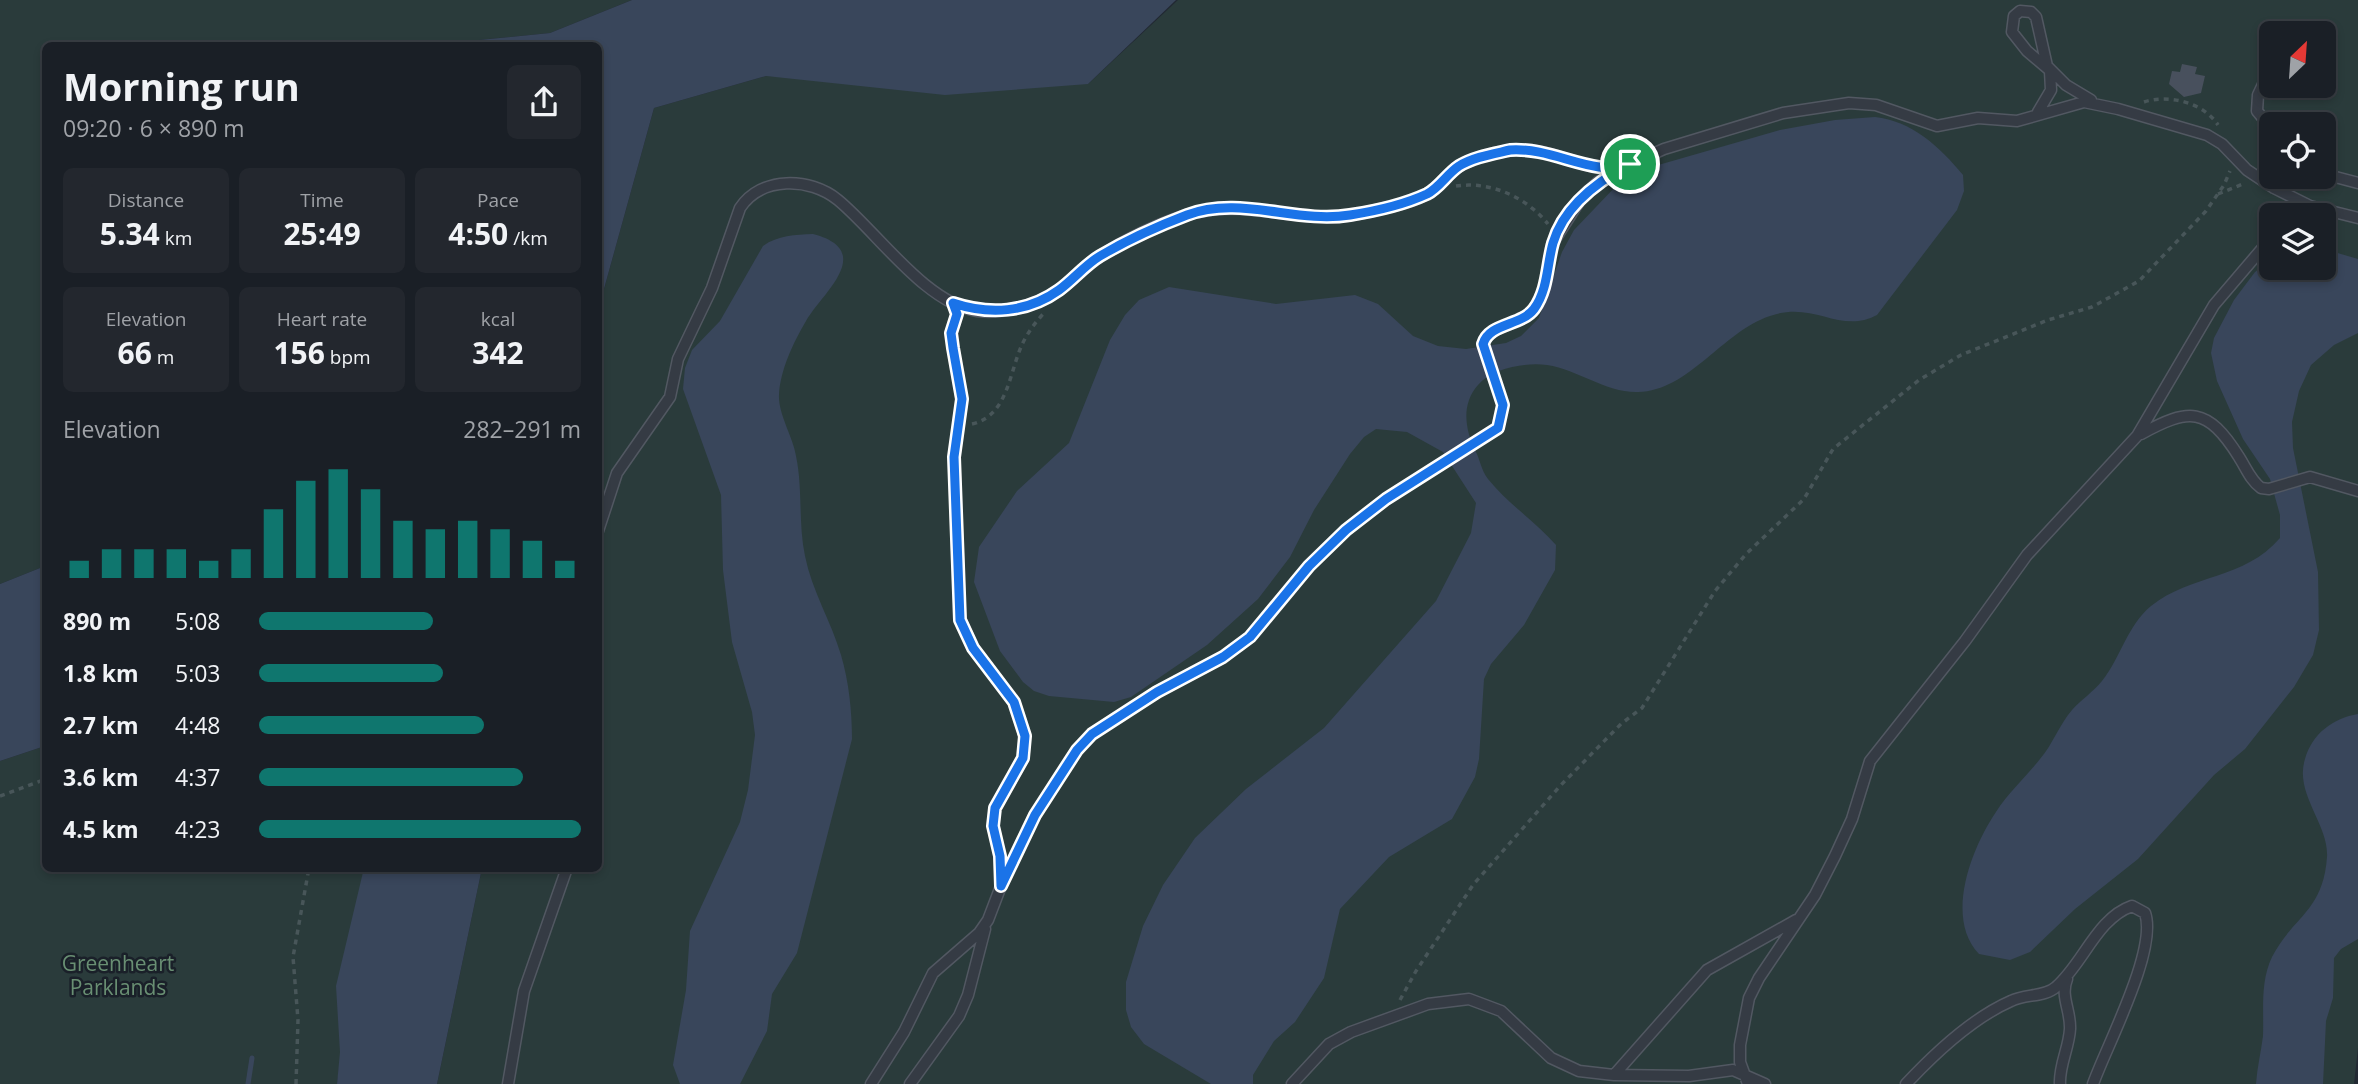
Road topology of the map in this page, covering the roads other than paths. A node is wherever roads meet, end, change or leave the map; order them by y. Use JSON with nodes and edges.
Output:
{"nodes":[{"id":1,"x":2052,"y":72,"type":"junction"},
{"id":2,"x":2259,"y":93,"type":"edge"},
{"id":3,"x":2118,"y":109,"type":"junction"},
{"id":4,"x":2036,"y":114,"type":"junction"},
{"id":5,"x":2259,"y":114,"type":"edge"},
{"id":6,"x":1630,"y":164,"type":"junction"},
{"id":7,"x":2336,"y":177,"type":"edge"},
{"id":8,"x":2358,"y":183,"type":"edge"},
{"id":9,"x":2358,"y":218,"type":"edge"},
{"id":10,"x":1554,"y":241,"type":"road end"},
{"id":11,"x":2259,"y":252,"type":"edge"},
{"id":12,"x":953,"y":303,"type":"junction"},
{"id":13,"x":2137,"y":436,"type":"junction"},
{"id":14,"x":2358,"y":491,"type":"edge"},
{"id":15,"x":602,"y":519,"type":"edge"},
{"id":16,"x":566,"y":872,"type":"edge"},
{"id":17,"x":1800,"y":917,"type":"junction"},
{"id":18,"x":987,"y":922,"type":"junction"},
{"id":19,"x":2079,"y":959,"type":"junction"},
{"id":20,"x":2045,"y":993,"type":"junction"},
{"id":21,"x":2068,"y":1008,"type":"junction"},
{"id":22,"x":1614,"y":1075,"type":"junction"},
{"id":23,"x":1745,"y":1079,"type":"edge"},
{"id":24,"x":508,"y":1084,"type":"edge"},
{"id":25,"x":871,"y":1084,"type":"edge"},
{"id":26,"x":910,"y":1084,"type":"edge"},
{"id":27,"x":1292,"y":1084,"type":"edge"},
{"id":28,"x":1765,"y":1084,"type":"edge"},
{"id":29,"x":1906,"y":1084,"type":"edge"},
{"id":30,"x":2060,"y":1084,"type":"edge"},
{"id":31,"x":2093,"y":1084,"type":"edge"}],
"edges":[{"from":1,"to":1,"type":"lane"},
{"from":1,"to":3,"type":"lane"},
{"from":1,"to":4,"type":"lane"},
{"from":2,"to":5,"type":"lane"},
{"from":3,"to":4,"type":"lane"},
{"from":3,"to":9,"type":"lane"},
{"from":4,"to":6,"type":"lane"},
{"from":6,"to":10,"type":"lane"},
{"from":6,"to":12,"type":"lane"},
{"from":7,"to":8,"type":"lane"},
{"from":11,"to":13,"type":"lane"},
{"from":12,"to":15,"type":"lane"},
{"from":12,"to":18,"type":"lane"},
{"from":13,"to":14,"type":"lane"},
{"from":13,"to":17,"type":"lane"},
{"from":16,"to":24,"type":"lane"},
{"from":17,"to":22,"type":"lane"},
{"from":17,"to":23,"type":"lane"},
{"from":18,"to":25,"type":"lane"},
{"from":18,"to":26,"type":"lane"},
{"from":19,"to":20,"type":"lane"},
{"from":19,"to":21,"type":"lane"},
{"from":19,"to":31,"type":"lane"},
{"from":20,"to":21,"type":"lane"},
{"from":20,"to":29,"type":"lane"},
{"from":21,"to":30,"type":"lane"},
{"from":22,"to":23,"type":"lane"},
{"from":22,"to":27,"type":"lane"},
{"from":23,"to":28,"type":"lane"}]}
